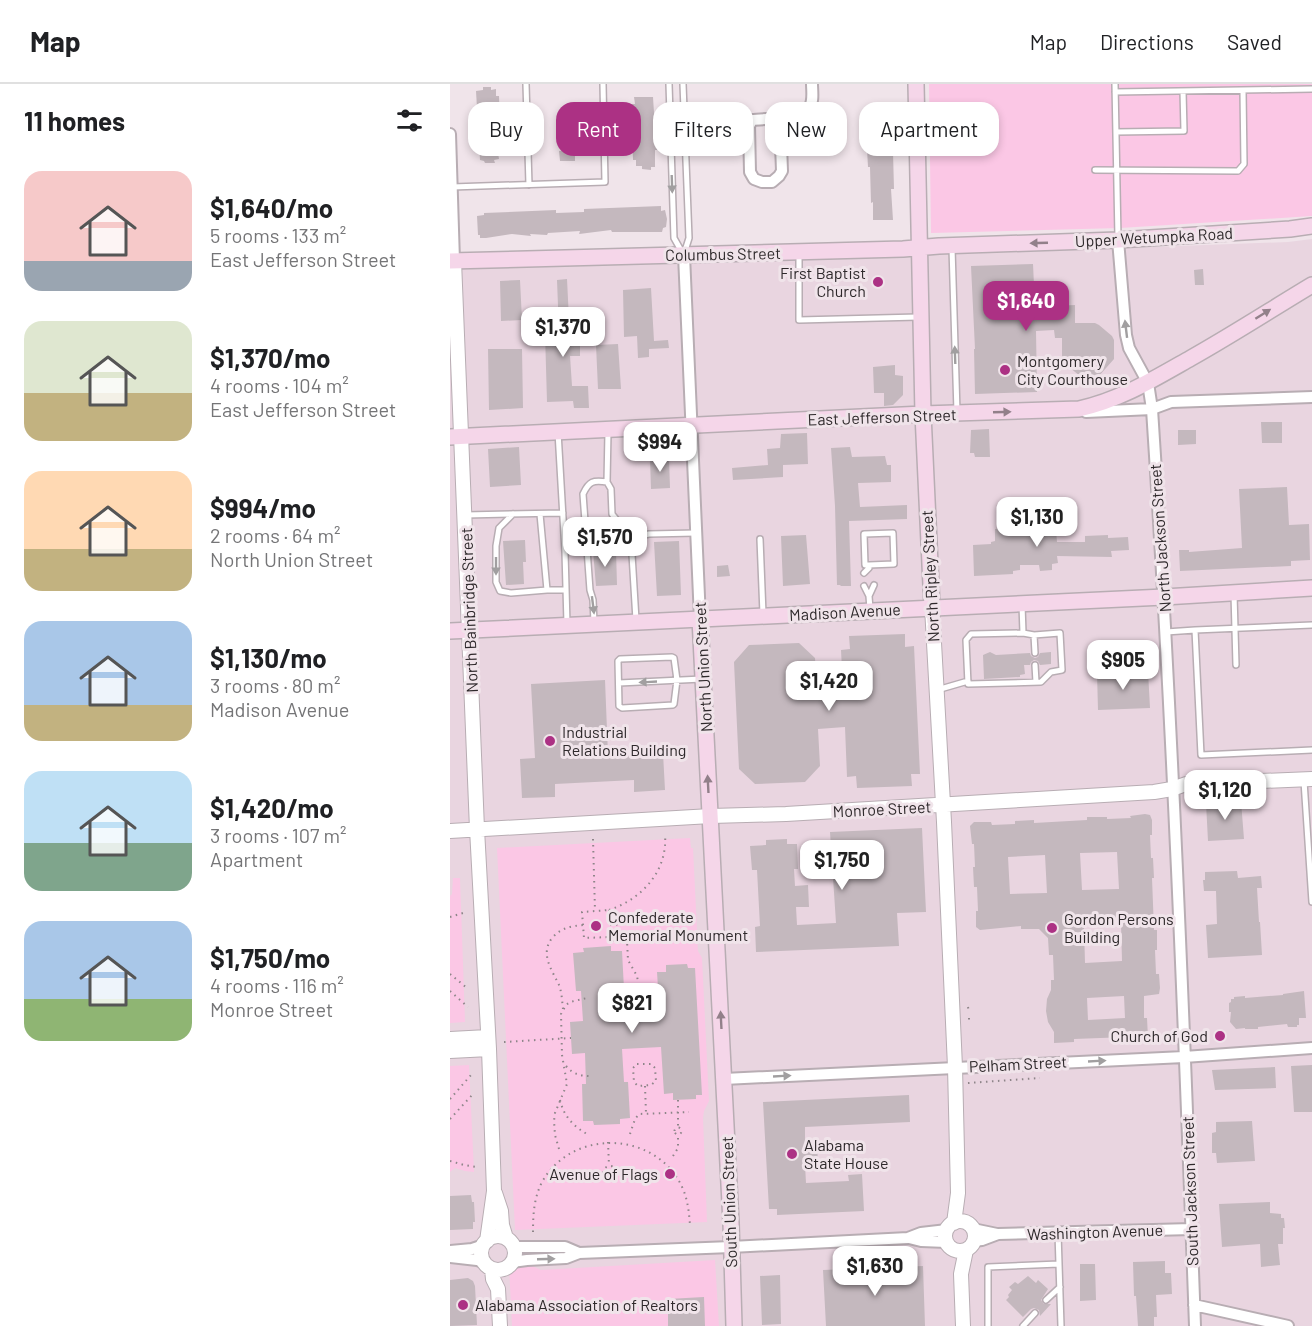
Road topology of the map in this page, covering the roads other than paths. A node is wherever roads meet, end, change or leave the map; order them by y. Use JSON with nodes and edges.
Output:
{"nodes":[{"id":1,"x":526,"y":84,"type":"edge"},
{"id":2,"x":603,"y":84,"type":"edge"},
{"id":3,"x":669,"y":84,"type":"edge"},
{"id":4,"x":683,"y":84,"type":"edge"},
{"id":5,"x":812,"y":84,"type":"edge"},
{"id":6,"x":916,"y":84,"type":"edge"},
{"id":7,"x":1115,"y":84,"type":"edge"},
{"id":8,"x":1312,"y":89,"type":"edge"},
{"id":9,"x":1243,"y":90,"type":"junction"},
{"id":10,"x":1183,"y":91,"type":"junction"},
{"id":11,"x":1115,"y":92,"type":"junction"},
{"id":12,"x":812,"y":102,"type":"edge"},
{"id":13,"x":780,"y":118,"type":"joint"},
{"id":14,"x":1116,"y":132,"type":"junction"},
{"id":15,"x":450,"y":134,"type":"edge"},
{"id":16,"x":1095,"y":170,"type":"dead end"},
{"id":17,"x":1117,"y":171,"type":"junction"},
{"id":18,"x":528,"y":185,"type":"junction"},
{"id":19,"x":452,"y":187,"type":"junction"},
{"id":20,"x":1312,"y":226,"type":"edge"},
{"id":21,"x":1290,"y":229,"type":"junction"},
{"id":22,"x":1312,"y":234,"type":"edge"},
{"id":23,"x":1118,"y":240,"type":"junction"},
{"id":24,"x":997,"y":245,"type":"joint"},
{"id":25,"x":951,"y":246,"type":"junction"},
{"id":26,"x":918,"y":248,"type":"junction"},
{"id":27,"x":798,"y":252,"type":"junction"},
{"id":28,"x":684,"y":255,"type":"junction"},
{"id":29,"x":452,"y":261,"type":"edge"},
{"id":30,"x":1312,"y":285,"type":"edge"},
{"id":31,"x":920,"y":316,"type":"junction"},
{"id":32,"x":1148,"y":382,"type":"junction"},
{"id":33,"x":1312,"y":397,"type":"edge"},
{"id":34,"x":1152,"y":409,"type":"junction"},
{"id":35,"x":1044,"y":411,"type":"junction"},
{"id":36,"x":922,"y":414,"type":"junction"},
{"id":37,"x":957,"y":414,"type":"junction"},
{"id":38,"x":691,"y":426,"type":"junction"},
{"id":39,"x":608,"y":430,"type":"junction"},
{"id":40,"x":558,"y":432,"type":"junction"},
{"id":41,"x":456,"y":436,"type":"edge"},
{"id":42,"x":607,"y":482,"type":"junction"},
{"id":43,"x":563,"y":513,"type":"junction"},
{"id":44,"x":513,"y":514,"type":"junction"},
{"id":45,"x":540,"y":514,"type":"junction"},
{"id":46,"x":465,"y":515,"type":"junction"},
{"id":47,"x":696,"y":533,"type":"junction"},
{"id":48,"x":631,"y":538,"type":"junction"},
{"id":49,"x":760,"y":539,"type":"dead end"},
{"id":50,"x":870,"y":569,"type":"junction"},
{"id":51,"x":864,"y":573,"type":"dead end"},
{"id":52,"x":874,"y":585,"type":"dead end"},
{"id":53,"x":864,"y":586,"type":"dead end"},
{"id":54,"x":1312,"y":588,"type":"edge"},
{"id":55,"x":547,"y":590,"type":"junction"},
{"id":56,"x":566,"y":590,"type":"junction"},
{"id":57,"x":1233,"y":592,"type":"junction"},
{"id":58,"x":1164,"y":597,"type":"junction"},
{"id":59,"x":870,"y":603,"type":"junction"},
{"id":60,"x":1022,"y":604,"type":"junction"},
{"id":61,"x":932,"y":607,"type":"junction"},
{"id":62,"x":764,"y":616,"type":"junction"},
{"id":63,"x":700,"y":619,"type":"junction"},
{"id":64,"x":636,"y":622,"type":"junction"},
{"id":65,"x":594,"y":624,"type":"junction"},
{"id":66,"x":1312,"y":625,"type":"edge"},
{"id":67,"x":567,"y":626,"type":"junction"},
{"id":68,"x":1235,"y":629,"type":"junction"},
{"id":69,"x":469,"y":630,"type":"junction"},
{"id":70,"x":1195,"y":630,"type":"junction"},
{"id":71,"x":450,"y":631,"type":"edge"},
{"id":72,"x":1166,"y":632,"type":"junction"},
{"id":73,"x":1023,"y":633,"type":"junction"},
{"id":74,"x":1034,"y":635,"type":"junction"},
{"id":75,"x":1035,"y":653,"type":"dead end"},
{"id":76,"x":1035,"y":665,"type":"dead end"},
{"id":77,"x":1236,"y":665,"type":"dead end"},
{"id":78,"x":703,"y":679,"type":"junction"},
{"id":79,"x":677,"y":680,"type":"junction"},
{"id":80,"x":968,"y":681,"type":"junction"},
{"id":81,"x":1036,"y":682,"type":"junction"},
{"id":82,"x":619,"y":683,"type":"junction"},
{"id":83,"x":936,"y":691,"type":"junction"},
{"id":84,"x":1312,"y":750,"type":"edge"},
{"id":85,"x":1308,"y":779,"type":"edge"},
{"id":86,"x":1172,"y":789,"type":"junction"},
{"id":87,"x":1309,"y":795,"type":"edge"},
{"id":88,"x":942,"y":805,"type":"junction"},
{"id":89,"x":711,"y":816,"type":"junction"},
{"id":90,"x":477,"y":829,"type":"junction"},
{"id":91,"x":450,"y":831,"type":"edge"},
{"id":92,"x":1312,"y":902,"type":"edge"},
{"id":93,"x":450,"y":1039,"type":"edge"},
{"id":94,"x":489,"y":1043,"type":"junction"},
{"id":95,"x":1312,"y":1048,"type":"edge"},
{"id":96,"x":450,"y":1051,"type":"edge"},
{"id":97,"x":1184,"y":1057,"type":"junction"},
{"id":98,"x":955,"y":1067,"type":"junction"},
{"id":99,"x":724,"y":1078,"type":"junction"},
{"id":100,"x":494,"y":1191,"type":"junction"},
{"id":101,"x":1192,"y":1228,"type":"junction"},
{"id":102,"x":1058,"y":1233,"type":"junction"},
{"id":103,"x":960,"y":1236,"type":"junction"},
{"id":104,"x":486,"y":1243,"type":"junction"},
{"id":105,"x":510,"y":1243,"type":"junction"},
{"id":106,"x":731,"y":1247,"type":"junction"},
{"id":107,"x":450,"y":1251,"type":"edge"},
{"id":108,"x":579,"y":1252,"type":"junction"},
{"id":109,"x":450,"y":1257,"type":"edge"},
{"id":110,"x":1059,"y":1264,"type":"junction"},
{"id":111,"x":498,"y":1265,"type":"junction"},
{"id":112,"x":1060,"y":1287,"type":"junction"},
{"id":113,"x":1046,"y":1300,"type":"dead end"},
{"id":114,"x":1194,"y":1305,"type":"junction"},
{"id":115,"x":1035,"y":1312,"type":"dead end"},
{"id":116,"x":500,"y":1326,"type":"edge"},
{"id":117,"x":734,"y":1326,"type":"edge"},
{"id":118,"x":963,"y":1326,"type":"edge"},
{"id":119,"x":988,"y":1326,"type":"edge"},
{"id":120,"x":1023,"y":1326,"type":"edge"},
{"id":121,"x":1061,"y":1326,"type":"edge"},
{"id":122,"x":1195,"y":1326,"type":"edge"},
{"id":123,"x":1288,"y":1326,"type":"edge"}],
"edges":[{"from":1,"to":18,"type":"lane"},
{"from":2,"to":18,"type":"lane"},
{"from":3,"to":28,"type":"lane","one_way":true},
{"from":4,"to":28,"type":"lane"},
{"from":5,"to":12,"type":"street"},
{"from":6,"to":26,"type":"main road","name":"North Ripley Street"},
{"from":7,"to":11,"type":"lane"},
{"from":8,"to":9,"type":"lane"},
{"from":9,"to":10,"type":"lane"},
{"from":9,"to":17,"type":"lane"},
{"from":10,"to":11,"type":"lane"},
{"from":10,"to":14,"type":"lane"},
{"from":11,"to":14,"type":"lane"},
{"from":13,"to":13,"type":"street"},
{"from":14,"to":17,"type":"lane"},
{"from":15,"to":19,"type":"street","name":"North Bainbridge Street"},
{"from":16,"to":17,"type":"lane"},
{"from":17,"to":23,"type":"lane"},
{"from":18,"to":19,"type":"lane"},
{"from":19,"to":29,"type":"street","name":"North Bainbridge Street"},
{"from":20,"to":21,"type":"main road","name":"Upper Wetumpka Road"},
{"from":21,"to":22,"type":"main road"},
{"from":21,"to":23,"type":"main road","name":"Upper Wetumpka Road"},
{"from":23,"to":24,"type":"main road","name":"Upper Wetumpka Road","one_way":true},
{"from":32,"to":23,"type":"street","name":"North Jackson Street","one_way":true},
{"from":24,"to":25,"type":"main road","name":"Columbus Street"},
{"from":25,"to":26,"type":"main road","name":"Columbus Street"},
{"from":37,"to":25,"type":"lane","one_way":true},
{"from":26,"to":27,"type":"main road","name":"Columbus Street"},
{"from":26,"to":31,"type":"main road","name":"North Ripley Street"},
{"from":27,"to":28,"type":"main road","name":"Columbus Street"},
{"from":27,"to":31,"type":"lane"},
{"from":28,"to":29,"type":"main road","name":"Columbus Street"},
{"from":28,"to":38,"type":"street","name":"North Union Street"},
{"from":29,"to":41,"type":"street","name":"North Bainbridge Street"},
{"from":32,"to":30,"type":"main road","one_way":true},
{"from":31,"to":36,"type":"main road","name":"North Ripley Street"},
{"from":32,"to":34,"type":"street","name":"North Jackson Street"},
{"from":32,"to":35,"type":"main road"},
{"from":33,"to":34,"type":"street","name":"East Jefferson Street"},
{"from":34,"to":35,"type":"street","name":"East Jefferson Street"},
{"from":34,"to":58,"type":"street","name":"North Jackson Street"},
{"from":37,"to":35,"type":"main road","name":"East Jefferson Street","one_way":true},
{"from":36,"to":37,"type":"main road","name":"East Jefferson Street"},
{"from":36,"to":38,"type":"main road","name":"East Jefferson Street"},
{"from":36,"to":61,"type":"main road","name":"North Ripley Street"},
{"from":38,"to":39,"type":"main road","name":"East Jefferson Street"},
{"from":38,"to":47,"type":"street","name":"North Union Street"},
{"from":39,"to":40,"type":"main road","name":"East Jefferson Street"},
{"from":39,"to":42,"type":"lane"},
{"from":40,"to":41,"type":"main road","name":"East Jefferson Street"},
{"from":40,"to":43,"type":"lane"},
{"from":41,"to":46,"type":"street","name":"North Bainbridge Street"},
{"from":42,"to":48,"type":"lane"},
{"from":42,"to":65,"type":"lane","one_way":true},
{"from":43,"to":45,"type":"lane"},
{"from":43,"to":56,"type":"lane"},
{"from":44,"to":45,"type":"lane"},
{"from":44,"to":46,"type":"lane"},
{"from":44,"to":55,"type":"lane","one_way":true},
{"from":45,"to":55,"type":"lane"},
{"from":46,"to":69,"type":"street","name":"North Bainbridge Street"},
{"from":47,"to":48,"type":"lane"},
{"from":47,"to":63,"type":"street","name":"North Union Street"},
{"from":48,"to":64,"type":"lane"},
{"from":49,"to":62,"type":"lane"},
{"from":50,"to":50,"type":"lane"},
{"from":50,"to":51,"type":"lane"},
{"from":52,"to":59,"type":"lane"},
{"from":53,"to":59,"type":"lane"},
{"from":54,"to":57,"type":"main road","name":"Madison Avenue"},
{"from":55,"to":56,"type":"lane"},
{"from":56,"to":67,"type":"lane"},
{"from":57,"to":58,"type":"main road","name":"Madison Avenue"},
{"from":57,"to":68,"type":"lane"},
{"from":58,"to":60,"type":"main road","name":"Madison Avenue"},
{"from":58,"to":72,"type":"street","name":"North Jackson Street"},
{"from":59,"to":61,"type":"main road","name":"Madison Avenue"},
{"from":59,"to":62,"type":"main road","name":"Madison Avenue"},
{"from":60,"to":61,"type":"main road","name":"Madison Avenue"},
{"from":60,"to":73,"type":"lane"},
{"from":61,"to":83,"type":"street","name":"North Ripley Street"},
{"from":62,"to":63,"type":"main road","name":"Madison Avenue"},
{"from":63,"to":64,"type":"main road","name":"Madison Avenue"},
{"from":63,"to":78,"type":"main road","name":"North Union Street"},
{"from":64,"to":65,"type":"main road","name":"Madison Avenue"},
{"from":65,"to":67,"type":"main road","name":"Madison Avenue"},
{"from":66,"to":68,"type":"lane"},
{"from":67,"to":69,"type":"main road","name":"Madison Avenue"},
{"from":68,"to":70,"type":"lane"},
{"from":68,"to":77,"type":"lane"},
{"from":69,"to":71,"type":"main road","name":"Madison Avenue"},
{"from":69,"to":90,"type":"street","name":"North Bainbridge Street"},
{"from":70,"to":72,"type":"lane"},
{"from":70,"to":84,"type":"lane"},
{"from":72,"to":86,"type":"street","name":"North Jackson Street"},
{"from":73,"to":74,"type":"lane"},
{"from":73,"to":80,"type":"lane"},
{"from":74,"to":75,"type":"lane"},
{"from":74,"to":81,"type":"lane"},
{"from":76,"to":81,"type":"lane"},
{"from":78,"to":79,"type":"lane"},
{"from":89,"to":78,"type":"main road","name":"North Union Street","one_way":true},
{"from":79,"to":82,"type":"lane","one_way":true},
{"from":79,"to":82,"type":"lane"},
{"from":79,"to":82,"type":"lane"},
{"from":80,"to":81,"type":"lane"},
{"from":80,"to":83,"type":"lane"},
{"from":83,"to":88,"type":"street","name":"North Ripley Street"},
{"from":85,"to":86,"type":"street","name":"Monroe Street"},
{"from":85,"to":87,"type":"lane"},
{"from":86,"to":88,"type":"street","name":"Monroe Street"},
{"from":86,"to":97,"type":"street","name":"North Jackson Street"},
{"from":87,"to":92,"type":"lane"},
{"from":88,"to":89,"type":"street","name":"Monroe Street"},
{"from":88,"to":98,"type":"street","name":"North Ripley Street"},
{"from":89,"to":90,"type":"street","name":"Monroe Street"},
{"from":99,"to":89,"type":"main road","name":"North Union Street","one_way":true},
{"from":90,"to":91,"type":"street","name":"Monroe Street"},
{"from":90,"to":94,"type":"street","name":"North Bainbridge Street"},
{"from":93,"to":94,"type":"street"},
{"from":94,"to":96,"type":"street"},
{"from":94,"to":100,"type":"street","name":"North Bainbridge Street"},
{"from":95,"to":97,"type":"street","name":"Pelham Street"},
{"from":98,"to":97,"type":"street","name":"Pelham Street","one_way":true},
{"from":97,"to":101,"type":"street","name":"South Jackson Street"},
{"from":99,"to":98,"type":"street","name":"Pelham Street","one_way":true},
{"from":98,"to":103,"type":"street","name":"North Ripley Street"},
{"from":99,"to":106,"type":"main road","name":"South Union Street"},
{"from":100,"to":104,"type":"street"},
{"from":100,"to":105,"type":"street"},
{"from":101,"to":102,"type":"street","name":"Washington Avenue"},
{"from":101,"to":114,"type":"street","name":"South Jackson Street"},
{"from":102,"to":103,"type":"street","name":"Washington Avenue"},
{"from":102,"to":110,"type":"lane"},
{"from":103,"to":106,"type":"street","name":"Washington Avenue"},
{"from":103,"to":118,"type":"street"},
{"from":104,"to":105,"type":"street"},
{"from":104,"to":107,"type":"street"},
{"from":104,"to":111,"type":"street"},
{"from":105,"to":108,"type":"street","name":"Washington Avenue"},
{"from":105,"to":111,"type":"street"},
{"from":106,"to":108,"type":"street","name":"Washington Avenue"},
{"from":106,"to":117,"type":"main road","name":"South Union Street"},
{"from":111,"to":108,"type":"street","name":"Washington Avenue","one_way":true},
{"from":109,"to":111,"type":"street","name":"Washington Avenue"},
{"from":110,"to":112,"type":"lane"},
{"from":110,"to":119,"type":"lane"},
{"from":111,"to":116,"type":"street"},
{"from":112,"to":113,"type":"lane"},
{"from":112,"to":121,"type":"lane"},
{"from":114,"to":122,"type":"street","name":"South Jackson Street"},
{"from":114,"to":123,"type":"street"},
{"from":115,"to":120,"type":"lane"}]}
